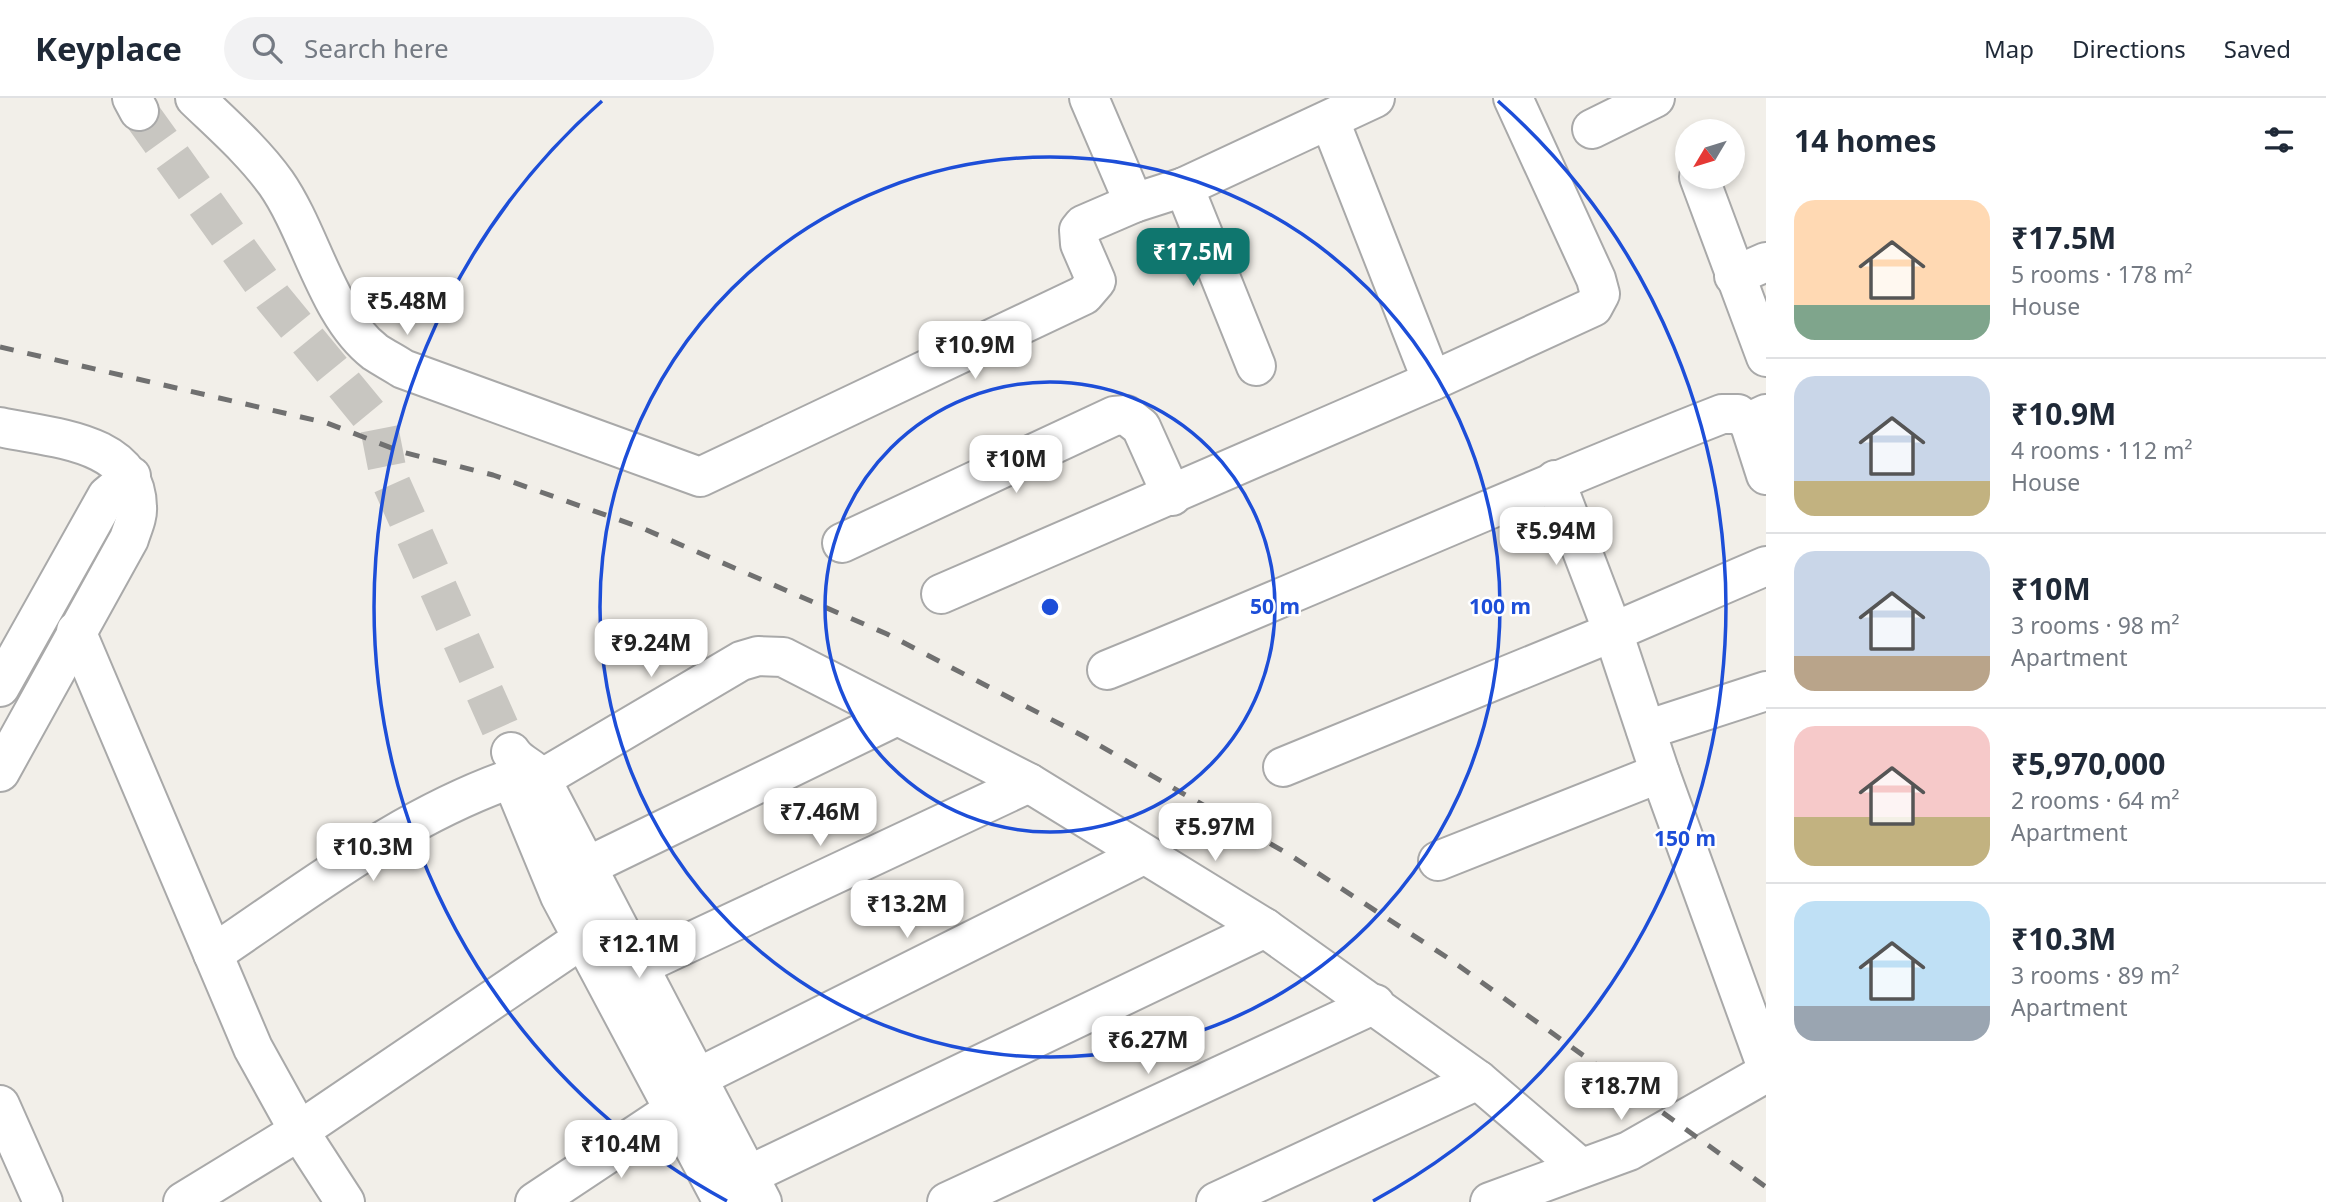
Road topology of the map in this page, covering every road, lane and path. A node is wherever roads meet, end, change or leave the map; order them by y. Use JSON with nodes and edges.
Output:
{"nodes":[{"id":1,"x":195,"y":98,"type":"edge"},
{"id":2,"x":1089,"y":98,"type":"edge"},
{"id":3,"x":1375,"y":98,"type":"edge"},
{"id":4,"x":1513,"y":98,"type":"edge"},
{"id":5,"x":1655,"y":98,"type":"edge"},
{"id":6,"x":1330,"y":121,"type":"junction"},
{"id":7,"x":1592,"y":129,"type":"dead end"},
{"id":8,"x":1184,"y":187,"type":"junction"},
{"id":9,"x":1706,"y":189,"type":"edge"},
{"id":10,"x":1134,"y":203,"type":"junction"},
{"id":11,"x":1750,"y":269,"type":"edge"},
{"id":12,"x":1766,"y":357,"type":"edge"},
{"id":13,"x":1256,"y":366,"type":"dead end"},
{"id":14,"x":1432,"y":381,"type":"junction"},
{"id":15,"x":1757,"y":418,"type":"edge"},
{"id":16,"x":0,"y":428,"type":"edge"},
{"id":17,"x":1766,"y":475,"type":"edge"},
{"id":18,"x":131,"y":476,"type":"junction"},
{"id":19,"x":1555,"y":480,"type":"junction"},
{"id":20,"x":1172,"y":496,"type":"junction"},
{"id":21,"x":842,"y":543,"type":"dead end"},
{"id":22,"x":1766,"y":566,"type":"edge"},
{"id":23,"x":941,"y":594,"type":"dead end"},
{"id":24,"x":76,"y":631,"type":"junction"},
{"id":25,"x":1613,"y":632,"type":"junction"},
{"id":26,"x":1107,"y":670,"type":"dead end"},
{"id":27,"x":0,"y":687,"type":"edge"},
{"id":28,"x":1766,"y":691,"type":"edge"},
{"id":29,"x":897,"y":716,"type":"junction"},
{"id":30,"x":1646,"y":730,"type":"junction"},
{"id":31,"x":521,"y":767,"type":"junction"},
{"id":32,"x":1283,"y":767,"type":"dead end"},
{"id":33,"x":0,"y":772,"type":"edge"},
{"id":34,"x":1660,"y":774,"type":"junction"},
{"id":35,"x":1028,"y":783,"type":"junction"},
{"id":36,"x":1143,"y":855,"type":"junction"},
{"id":37,"x":1438,"y":861,"type":"dead end"},
{"id":38,"x":586,"y":867,"type":"junction"},
{"id":39,"x":1265,"y":928,"type":"junction"},
{"id":40,"x":582,"y":939,"type":"junction"},
{"id":41,"x":213,"y":954,"type":"junction"},
{"id":42,"x":637,"y":967,"type":"junction"},
{"id":43,"x":1375,"y":1003,"type":"junction"},
{"id":44,"x":1766,"y":1065,"type":"edge"},
{"id":45,"x":1766,"y":1073,"type":"edge"},
{"id":46,"x":697,"y":1078,"type":"junction"},
{"id":47,"x":1478,"y":1080,"type":"junction"},
{"id":48,"x":0,"y":1105,"type":"edge"},
{"id":49,"x":676,"y":1109,"type":"junction"},
{"id":50,"x":299,"y":1131,"type":"junction"},
{"id":51,"x":1581,"y":1168,"type":"junction"},
{"id":52,"x":755,"y":1189,"type":"edge"},
{"id":53,"x":1510,"y":1199,"type":"edge"},
{"id":54,"x":43,"y":1202,"type":"edge"},
{"id":55,"x":183,"y":1202,"type":"edge"},
{"id":56,"x":345,"y":1202,"type":"edge"},
{"id":57,"x":535,"y":1202,"type":"edge"},
{"id":58,"x":723,"y":1202,"type":"edge"},
{"id":59,"x":947,"y":1202,"type":"edge"},
{"id":60,"x":1216,"y":1202,"type":"edge"}],
"edges":[{"from":1,"to":10,"type":"street"},
{"from":2,"to":10,"type":"street"},
{"from":3,"to":6,"type":"street"},
{"from":4,"to":14,"type":"street"},
{"from":5,"to":7,"type":"street"},
{"from":6,"to":8,"type":"street"},
{"from":6,"to":14,"type":"street"},
{"from":8,"to":10,"type":"street"},
{"from":8,"to":13,"type":"street"},
{"from":9,"to":11,"type":"street"},
{"from":11,"to":12,"type":"street"},
{"from":14,"to":20,"type":"street"},
{"from":15,"to":17,"type":"street"},
{"from":15,"to":19,"type":"street"},
{"from":16,"to":18,"type":"street"},
{"from":18,"to":24,"type":"street"},
{"from":18,"to":27,"type":"street"},
{"from":19,"to":25,"type":"street"},
{"from":19,"to":26,"type":"street"},
{"from":20,"to":21,"type":"street"},
{"from":20,"to":23,"type":"street"},
{"from":22,"to":25,"type":"street"},
{"from":24,"to":33,"type":"street"},
{"from":24,"to":41,"type":"street"},
{"from":25,"to":30,"type":"street"},
{"from":25,"to":32,"type":"street"},
{"from":28,"to":30,"type":"street"},
{"from":29,"to":31,"type":"street"},
{"from":29,"to":35,"type":"street"},
{"from":29,"to":38,"type":"street"},
{"from":30,"to":34,"type":"street"},
{"from":31,"to":38,"type":"street"},
{"from":31,"to":40,"type":"street"},
{"from":31,"to":41,"type":"street"},
{"from":34,"to":37,"type":"street"},
{"from":34,"to":44,"type":"street"},
{"from":35,"to":36,"type":"street"},
{"from":35,"to":42,"type":"street"},
{"from":36,"to":39,"type":"street"},
{"from":36,"to":46,"type":"street"},
{"from":38,"to":42,"type":"street"},
{"from":39,"to":43,"type":"street"},
{"from":39,"to":52,"type":"street"},
{"from":40,"to":49,"type":"street"},
{"from":40,"to":50,"type":"street"},
{"from":41,"to":50,"type":"street"},
{"from":42,"to":46,"type":"street"},
{"from":43,"to":47,"type":"street"},
{"from":43,"to":59,"type":"street"},
{"from":45,"to":51,"type":"street"},
{"from":46,"to":52,"type":"street"},
{"from":47,"to":51,"type":"street"},
{"from":47,"to":60,"type":"street"},
{"from":48,"to":54,"type":"street"},
{"from":49,"to":57,"type":"street"},
{"from":49,"to":58,"type":"street"},
{"from":50,"to":55,"type":"street"},
{"from":50,"to":56,"type":"street"},
{"from":51,"to":53,"type":"street"}]}
